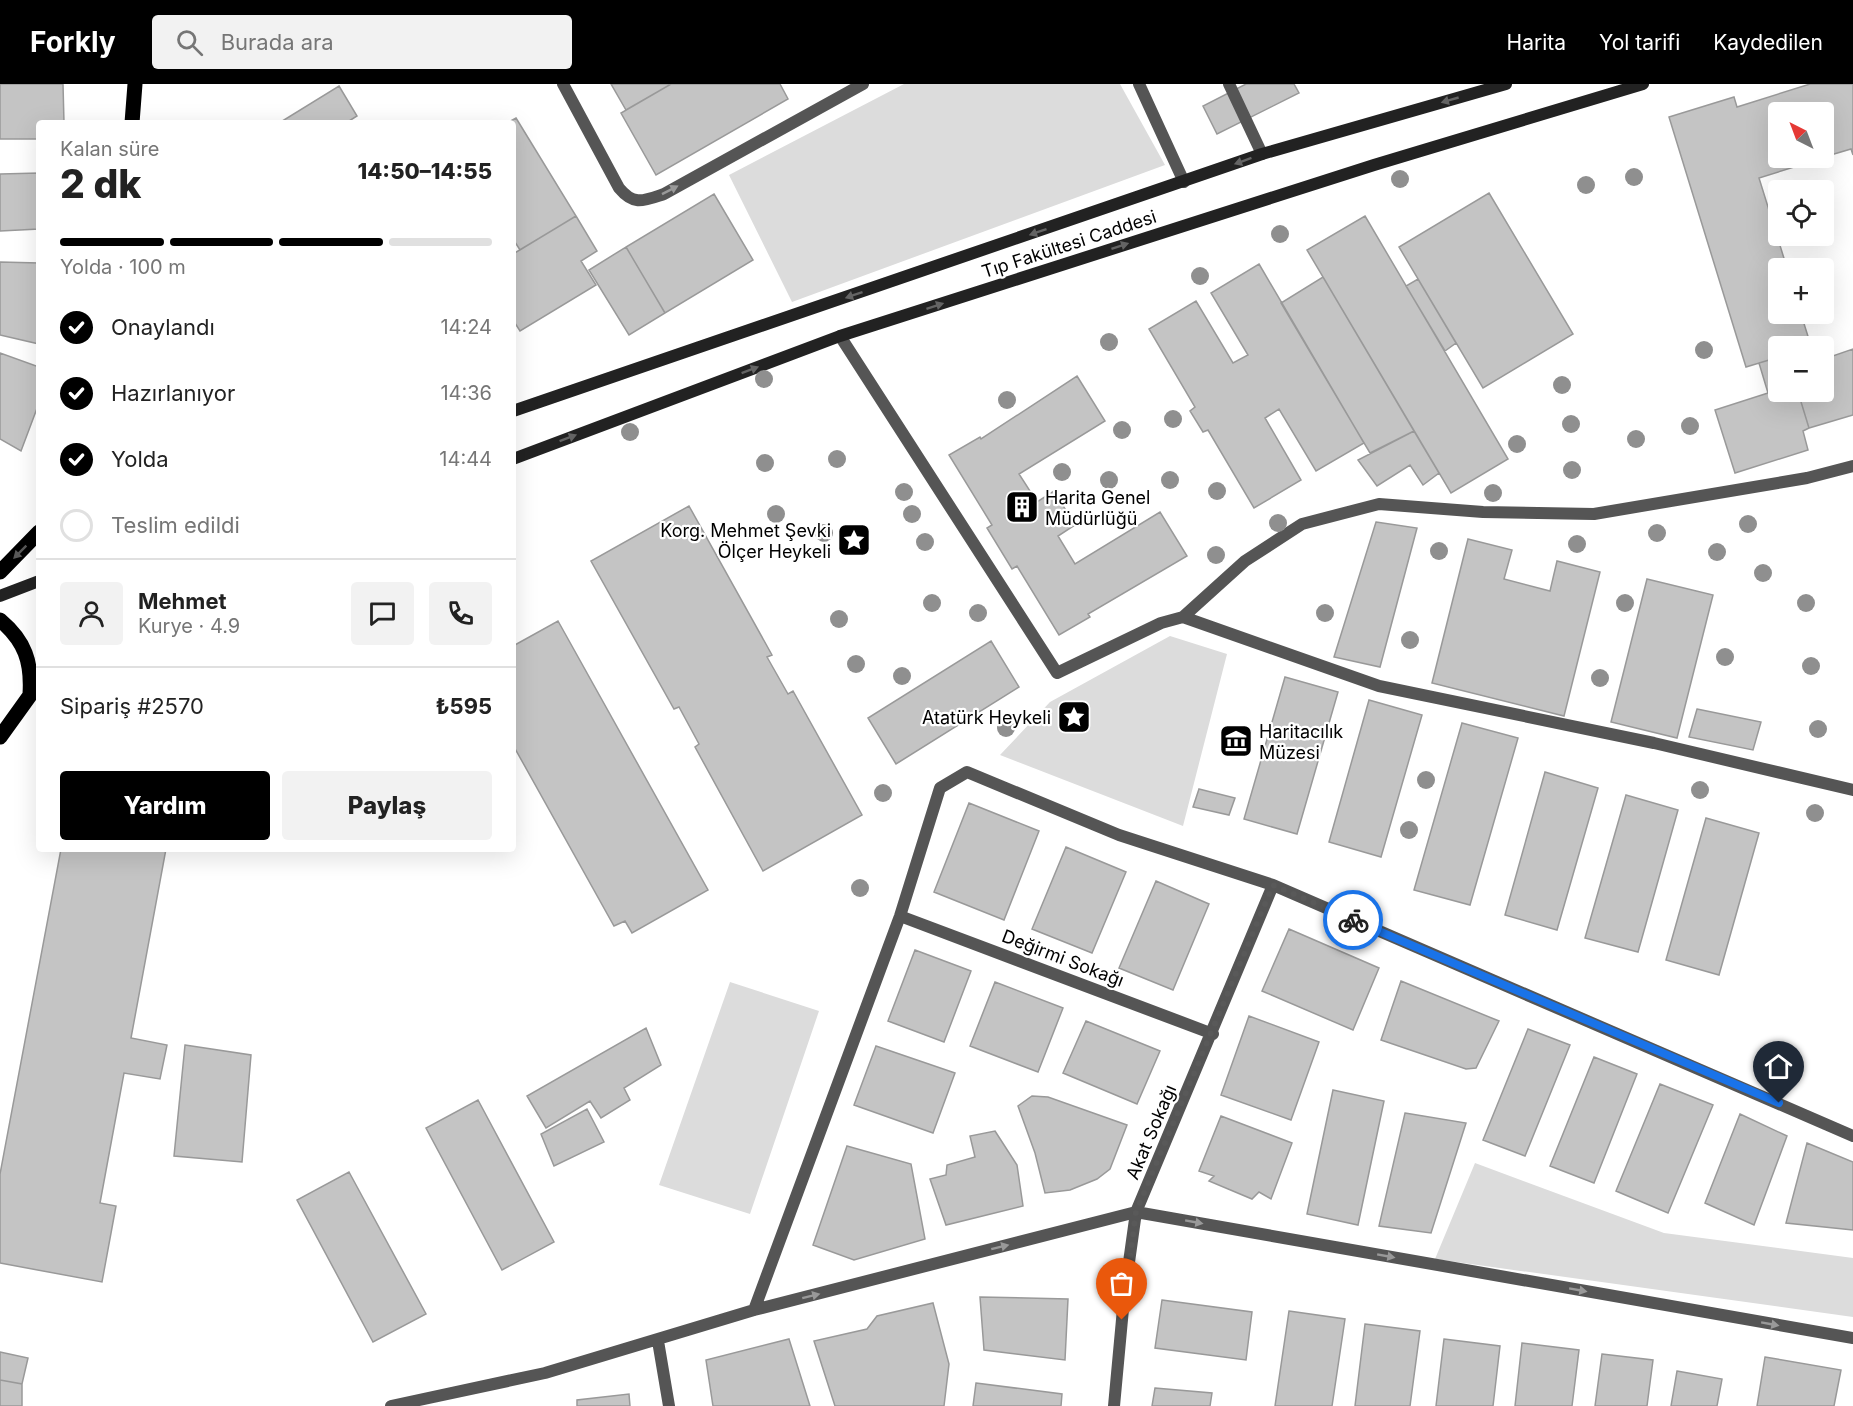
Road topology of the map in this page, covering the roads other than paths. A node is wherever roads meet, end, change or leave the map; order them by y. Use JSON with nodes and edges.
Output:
{"nodes":[{"id":1,"x":135,"y":84,"type":"edge"},
{"id":2,"x":563,"y":84,"type":"edge"},
{"id":3,"x":863,"y":84,"type":"edge"},
{"id":4,"x":1139,"y":84,"type":"edge"},
{"id":5,"x":1229,"y":84,"type":"edge"},
{"id":6,"x":1506,"y":84,"type":"edge"},
{"id":7,"x":1643,"y":84,"type":"edge"},
{"id":8,"x":132,"y":120,"type":"edge"},
{"id":9,"x":1262,"y":154,"type":"junction"},
{"id":10,"x":1184,"y":182,"type":"junction"},
{"id":11,"x":840,"y":336,"type":"junction"},
{"id":12,"x":516,"y":410,"type":"edge"},
{"id":13,"x":516,"y":458,"type":"edge"},
{"id":14,"x":1853,"y":466,"type":"edge"},
{"id":15,"x":36,"y":535,"type":"edge"},
{"id":16,"x":0,"y":572,"type":"edge"},
{"id":17,"x":36,"y":582,"type":"edge"},
{"id":18,"x":0,"y":596,"type":"edge"},
{"id":19,"x":1183,"y":617,"type":"junction"},
{"id":20,"x":0,"y":620,"type":"edge"},
{"id":21,"x":36,"y":688,"type":"edge"},
{"id":22,"x":0,"y":737,"type":"edge"},
{"id":23,"x":1853,"y":790,"type":"edge"},
{"id":24,"x":1273,"y":885,"type":"junction"},
{"id":25,"x":900,"y":916,"type":"junction"},
{"id":26,"x":1213,"y":1034,"type":"junction"},
{"id":27,"x":1853,"y":1136,"type":"edge"},
{"id":28,"x":1136,"y":1212,"type":"junction"},
{"id":29,"x":754,"y":1310,"type":"junction"},
{"id":30,"x":1853,"y":1338,"type":"edge"},
{"id":31,"x":658,"y":1341,"type":"junction"},
{"id":32,"x":391,"y":1406,"type":"edge"},
{"id":33,"x":668,"y":1406,"type":"edge"},
{"id":34,"x":1113,"y":1406,"type":"edge"}],
"edges":[{"from":1,"to":8,"type":"main road"},
{"from":2,"to":3,"type":"street","one_way":true},
{"from":4,"to":10,"type":"street"},
{"from":5,"to":9,"type":"street"},
{"from":6,"to":9,"type":"main road","name":"Tıp Fakültesi Caddesi","one_way":true},
{"from":11,"to":7,"type":"main road","name":"Tıp Fakültesi Caddesi","one_way":true},
{"from":9,"to":10,"type":"main road","name":"Tıp Fakültesi Caddesi","one_way":true},
{"from":10,"to":12,"type":"main road","name":"Tıp Fakültesi Caddesi","one_way":true},
{"from":13,"to":11,"type":"main road","name":"Tıp Fakültesi Caddesi","one_way":true},
{"from":11,"to":19,"type":"street"},
{"from":14,"to":19,"type":"street"},
{"from":15,"to":16,"type":"main road","one_way":true},
{"from":17,"to":18,"type":"main road"},
{"from":19,"to":23,"type":"street"},
{"from":20,"to":21,"type":"main road"},
{"from":21,"to":22,"type":"main road"},
{"from":24,"to":25,"type":"street"},
{"from":24,"to":26,"type":"street","name":"Akat Sokağı"},
{"from":24,"to":27,"type":"street"},
{"from":25,"to":26,"type":"street","name":"Değirmi Sokağı"},
{"from":25,"to":29,"type":"street"},
{"from":26,"to":28,"type":"street","name":"Akat Sokağı"},
{"from":29,"to":28,"type":"street","one_way":true},
{"from":28,"to":30,"type":"street","one_way":true},
{"from":28,"to":34,"type":"street","name":"Akat Sokağı"},
{"from":29,"to":31,"type":"street"},
{"from":31,"to":32,"type":"street"},
{"from":31,"to":33,"type":"street"}]}
